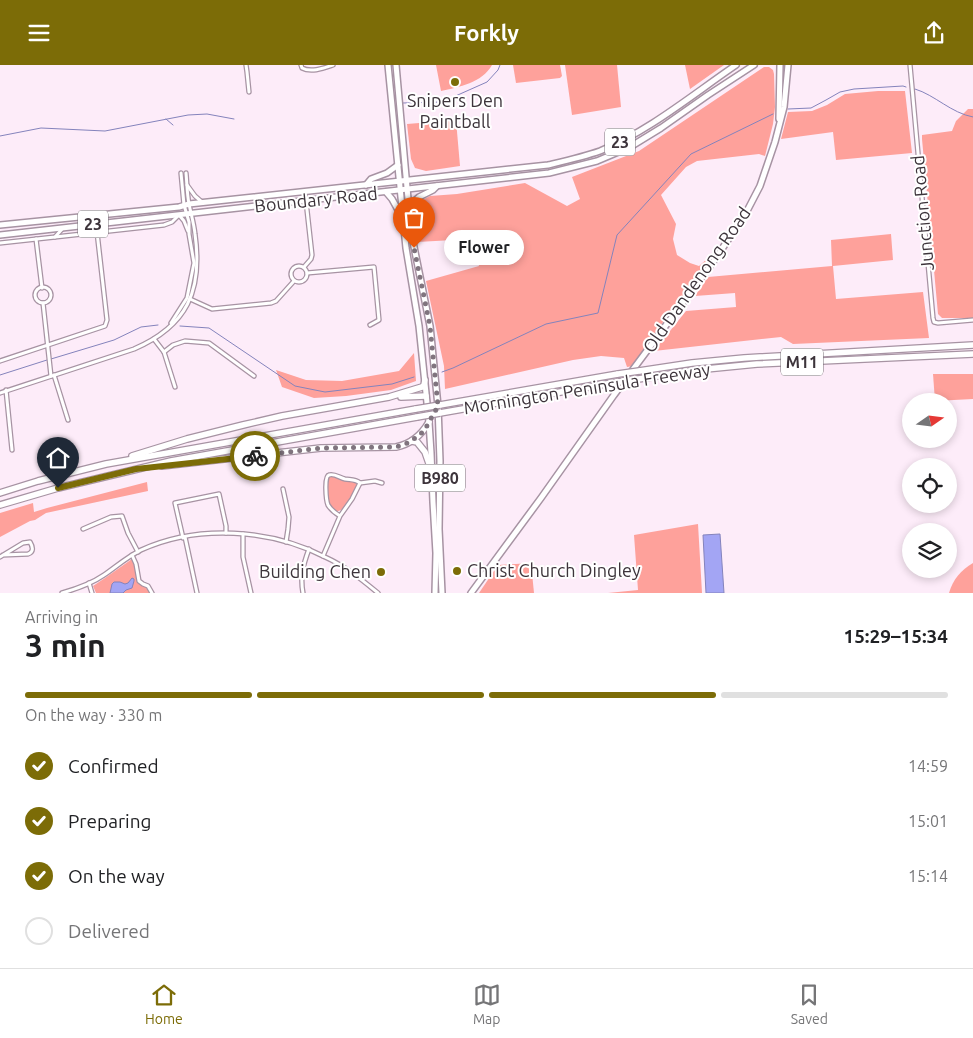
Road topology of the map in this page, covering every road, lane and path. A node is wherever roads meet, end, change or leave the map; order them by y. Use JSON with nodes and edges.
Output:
{"nodes":[{"id":1,"x":247,"y":65,"type":"edge"},
{"id":2,"x":302,"y":65,"type":"edge"},
{"id":3,"x":333,"y":65,"type":"edge"},
{"id":4,"x":396,"y":65,"type":"edge"},
{"id":5,"x":736,"y":65,"type":"edge"},
{"id":6,"x":754,"y":65,"type":"edge"},
{"id":7,"x":774,"y":65,"type":"edge"},
{"id":8,"x":780,"y":65,"type":"edge"},
{"id":9,"x":788,"y":65,"type":"edge"},
{"id":10,"x":910,"y":65,"type":"edge"},
{"id":11,"x":388,"y":66,"type":"edge"},
{"id":12,"x":780,"y":75,"type":"junction"},
{"id":13,"x":249,"y":93,"type":"dead end"},
{"id":14,"x":779,"y":127,"type":"junction"},
{"id":15,"x":398,"y":165,"type":"junction"},
{"id":16,"x":181,"y":173,"type":"dead end"},
{"id":17,"x":186,"y":173,"type":"dead end"},
{"id":18,"x":407,"y":180,"type":"junction"},
{"id":19,"x":400,"y":181,"type":"junction"},
{"id":20,"x":187,"y":185,"type":"junction"},
{"id":21,"x":366,"y":185,"type":"junction"},
{"id":22,"x":437,"y":186,"type":"junction"},
{"id":23,"x":408,"y":189,"type":"junction"},
{"id":24,"x":401,"y":190,"type":"junction"},
{"id":25,"x":306,"y":192,"type":"junction"},
{"id":26,"x":386,"y":192,"type":"junction"},
{"id":27,"x":322,"y":199,"type":"junction"},
{"id":28,"x":306,"y":201,"type":"junction"},
{"id":29,"x":203,"y":203,"type":"junction"},
{"id":30,"x":187,"y":205,"type":"junction"},
{"id":31,"x":402,"y":205,"type":"junction"},
{"id":32,"x":409,"y":205,"type":"junction"},
{"id":33,"x":189,"y":214,"type":"junction"},
{"id":34,"x":179,"y":216,"type":"junction"},
{"id":35,"x":403,"y":219,"type":"junction"},
{"id":36,"x":0,"y":225,"type":"edge"},
{"id":37,"x":64,"y":228,"type":"junction"},
{"id":38,"x":97,"y":232,"type":"junction"},
{"id":39,"x":189,"y":234,"type":"junction"},
{"id":40,"x":0,"y":235,"type":"edge"},
{"id":41,"x":54,"y":237,"type":"junction"},
{"id":42,"x":36,"y":239,"type":"junction"},
{"id":43,"x":0,"y":243,"type":"edge"},
{"id":44,"x":304,"y":267,"type":"junction"},
{"id":45,"x":307,"y":273,"type":"junction"},
{"id":46,"x":294,"y":281,"type":"junction"},
{"id":47,"x":42,"y":288,"type":"junction"},
{"id":48,"x":189,"y":299,"type":"junction"},
{"id":49,"x":44,"y":303,"type":"junction"},
{"id":50,"x":973,"y":320,"type":"edge"},
{"id":51,"x":370,"y":325,"type":"dead end"},
{"id":52,"x":154,"y":339,"type":"junction"},
{"id":53,"x":48,"y":345,"type":"junction"},
{"id":54,"x":973,"y":345,"type":"edge"},
{"id":55,"x":164,"y":352,"type":"junction"},
{"id":56,"x":973,"y":354,"type":"edge"},
{"id":57,"x":0,"y":361,"type":"edge"},
{"id":58,"x":52,"y":375,"type":"junction"},
{"id":59,"x":254,"y":376,"type":"dead end"},
{"id":60,"x":425,"y":380,"type":"junction"},
{"id":61,"x":175,"y":387,"type":"dead end"},
{"id":62,"x":6,"y":390,"type":"junction"},
{"id":63,"x":0,"y":393,"type":"edge"},
{"id":64,"x":426,"y":396,"type":"junction"},
{"id":65,"x":389,"y":397,"type":"junction"},
{"id":66,"x":439,"y":408,"type":"junction"},
{"id":67,"x":68,"y":420,"type":"dead end"},
{"id":68,"x":429,"y":423,"type":"junction"},
{"id":69,"x":412,"y":441,"type":"junction"},
{"id":70,"x":12,"y":449,"type":"dead end"},
{"id":71,"x":106,"y":464,"type":"junction"},
{"id":72,"x":136,"y":469,"type":"junction"},
{"id":73,"x":432,"y":472,"type":"junction"},
{"id":74,"x":360,"y":483,"type":"junction"},
{"id":75,"x":382,"y":483,"type":"dead end"},
{"id":76,"x":283,"y":489,"type":"dead end"},
{"id":77,"x":0,"y":493,"type":"edge"},
{"id":78,"x":0,"y":505,"type":"edge"},
{"id":79,"x":340,"y":516,"type":"junction"},
{"id":80,"x":83,"y":529,"type":"dead end"},
{"id":81,"x":226,"y":533,"type":"junction"},
{"id":82,"x":243,"y":534,"type":"junction"},
{"id":83,"x":184,"y":537,"type":"junction"},
{"id":84,"x":286,"y":542,"type":"junction"},
{"id":85,"x":309,"y":549,"type":"junction"},
{"id":86,"x":138,"y":552,"type":"junction"},
{"id":87,"x":132,"y":555,"type":"junction"},
{"id":88,"x":323,"y":555,"type":"junction"},
{"id":89,"x":2,"y":556,"type":"edge"},
{"id":90,"x":89,"y":583,"type":"junction"},
{"id":91,"x":376,"y":592,"type":"edge"},
{"id":92,"x":62,"y":593,"type":"edge"},
{"id":93,"x":92,"y":593,"type":"edge"},
{"id":94,"x":152,"y":593,"type":"edge"},
{"id":95,"x":197,"y":593,"type":"edge"},
{"id":96,"x":251,"y":593,"type":"edge"},
{"id":97,"x":304,"y":593,"type":"edge"},
{"id":98,"x":435,"y":593,"type":"edge"},
{"id":99,"x":442,"y":593,"type":"edge"},
{"id":100,"x":471,"y":593,"type":"edge"}],
"edges":[{"from":1,"to":13,"type":"street"},
{"from":2,"to":3,"type":"street"},
{"from":4,"to":18,"type":"main road"},
{"from":5,"to":18,"type":"main road","name":"Boundary Road","number":"23"},
{"from":6,"to":22,"type":"main road","name":"Boundary Road","number":"23"},
{"from":7,"to":12,"type":"main road"},
{"from":8,"to":12,"type":"main road","name":"Old Dandenong Road"},
{"from":9,"to":14,"type":"main road","name":"Old Dandenong Road"},
{"from":10,"to":50,"type":"street","name":"Junction Road"},
{"from":11,"to":15,"type":"main road"},
{"from":12,"to":14,"type":"main road","name":"Old Dandenong Road"},
{"from":14,"to":100,"type":"main road","name":"Old Dandenong Road"},
{"from":15,"to":19,"type":"main road"},
{"from":15,"to":21,"type":"main road"},
{"from":16,"to":30,"type":"street"},
{"from":17,"to":20,"type":"street"},
{"from":18,"to":19,"type":"main road","name":"Boundary Road","number":"23"},
{"from":18,"to":23,"type":"main road","number":"B980"},
{"from":19,"to":21,"type":"main road","name":"Boundary Road","number":"23"},
{"from":19,"to":24,"type":"main road","number":"B980"},
{"from":20,"to":29,"type":"street"},
{"from":20,"to":30,"type":"street"},
{"from":21,"to":25,"type":"main road","name":"Boundary Road","number":"23"},
{"from":22,"to":23,"type":"main road","name":"Boundary Road","number":"23"},
{"from":22,"to":32,"type":"main road"},
{"from":23,"to":24,"type":"main road","name":"Boundary Road","number":"23"},
{"from":23,"to":32,"type":"main road","number":"B980"},
{"from":24,"to":26,"type":"main road","name":"Boundary Road","number":"23"},
{"from":24,"to":31,"type":"main road","number":"B980"},
{"from":25,"to":27,"type":"main road"},
{"from":25,"to":28,"type":"street"},
{"from":25,"to":29,"type":"main road","name":"Boundary Road","number":"23"},
{"from":26,"to":27,"type":"main road","name":"Boundary Road","number":"23"},
{"from":26,"to":35,"type":"main road"},
{"from":27,"to":28,"type":"main road","name":"Boundary Road","number":"23"},
{"from":28,"to":33,"type":"main road","name":"Boundary Road","number":"23"},
{"from":28,"to":44,"type":"street"},
{"from":29,"to":30,"type":"main road","name":"Boundary Road","number":"23"},
{"from":30,"to":33,"type":"street"},
{"from":30,"to":36,"type":"main road","name":"Boundary Road","number":"23"},
{"from":31,"to":32,"type":"main road"},
{"from":31,"to":35,"type":"main road","number":"B980"},
{"from":32,"to":66,"type":"main road","number":"B980"},
{"from":33,"to":34,"type":"main road","name":"Boundary Road","number":"23"},
{"from":33,"to":39,"type":"street"},
{"from":33,"to":48,"type":"street"},
{"from":34,"to":37,"type":"main road","name":"Boundary Road","number":"23"},
{"from":34,"to":38,"type":"street"},
{"from":34,"to":39,"type":"street"},
{"from":35,"to":60,"type":"main road","number":"B980"},
{"from":37,"to":40,"type":"main road","name":"Boundary Road","number":"23"},
{"from":37,"to":41,"type":"street"},
{"from":38,"to":41,"type":"street"},
{"from":38,"to":53,"type":"street"},
{"from":39,"to":48,"type":"street"},
{"from":41,"to":42,"type":"street"},
{"from":42,"to":43,"type":"street"},
{"from":42,"to":47,"type":"street"},
{"from":44,"to":45,"type":"street"},
{"from":44,"to":46,"type":"street"},
{"from":45,"to":46,"type":"street"},
{"from":45,"to":51,"type":"street"},
{"from":46,"to":48,"type":"street"},
{"from":47,"to":49,"type":"street"},
{"from":47,"to":49,"type":"street"},
{"from":48,"to":52,"type":"street"},
{"from":49,"to":53,"type":"street"},
{"from":52,"to":55,"type":"street"},
{"from":52,"to":58,"type":"street"},
{"from":53,"to":57,"type":"street"},
{"from":53,"to":58,"type":"street"},
{"from":54,"to":66,"type":"highway","name":"Mornington Peninsula Freeway","number":"M11","bridge":true},
{"from":55,"to":59,"type":"street"},
{"from":55,"to":61,"type":"street"},
{"from":56,"to":66,"type":"highway","name":"Mornington Peninsula Freeway","number":"M11","bridge":true},
{"from":58,"to":62,"type":"street"},
{"from":58,"to":67,"type":"street"},
{"from":60,"to":64,"type":"main road","number":"B980"},
{"from":60,"to":65,"type":"highway"},
{"from":62,"to":63,"type":"street"},
{"from":62,"to":70,"type":"street"},
{"from":64,"to":65,"type":"highway"},
{"from":64,"to":66,"type":"main road"},
{"from":64,"to":68,"type":"main road","number":"B980"},
{"from":65,"to":71,"type":"highway"},
{"from":66,"to":68,"type":"main road"},
{"from":66,"to":71,"type":"highway","name":"Mornington Peninsula Freeway","number":"M11","bridge":true},
{"from":66,"to":72,"type":"highway","name":"Mornington Peninsula Freeway","number":"M11","bridge":true},
{"from":66,"to":99,"type":"main road","number":"B980"},
{"from":68,"to":69,"type":"highway"},
{"from":68,"to":73,"type":"main road","number":"B980"},
{"from":69,"to":72,"type":"highway"},
{"from":69,"to":73,"type":"highway"},
{"from":71,"to":77,"type":"highway","name":"Mornington Peninsula Freeway","number":"M11"},
{"from":72,"to":78,"type":"highway","name":"Mornington Peninsula Freeway","number":"M11"},
{"from":73,"to":98,"type":"main road","number":"B980"},
{"from":74,"to":75,"type":"street"},
{"from":74,"to":79,"type":"street"},
{"from":74,"to":79,"type":"street"},
{"from":76,"to":84,"type":"street"},
{"from":79,"to":88,"type":"street"},
{"from":80,"to":86,"type":"street"},
{"from":81,"to":82,"type":"street"},
{"from":81,"to":83,"type":"street"},
{"from":81,"to":83,"type":"street"},
{"from":82,"to":84,"type":"street"},
{"from":82,"to":96,"type":"street"},
{"from":83,"to":86,"type":"street"},
{"from":83,"to":95,"type":"street"},
{"from":84,"to":85,"type":"street"},
{"from":85,"to":88,"type":"street"},
{"from":85,"to":97,"type":"street"},
{"from":86,"to":87,"type":"street"},
{"from":87,"to":90,"type":"street"},
{"from":87,"to":94,"type":"street"},
{"from":88,"to":91,"type":"street"},
{"from":89,"to":89,"type":"street"},
{"from":90,"to":92,"type":"street"},
{"from":90,"to":93,"type":"street"}]}
